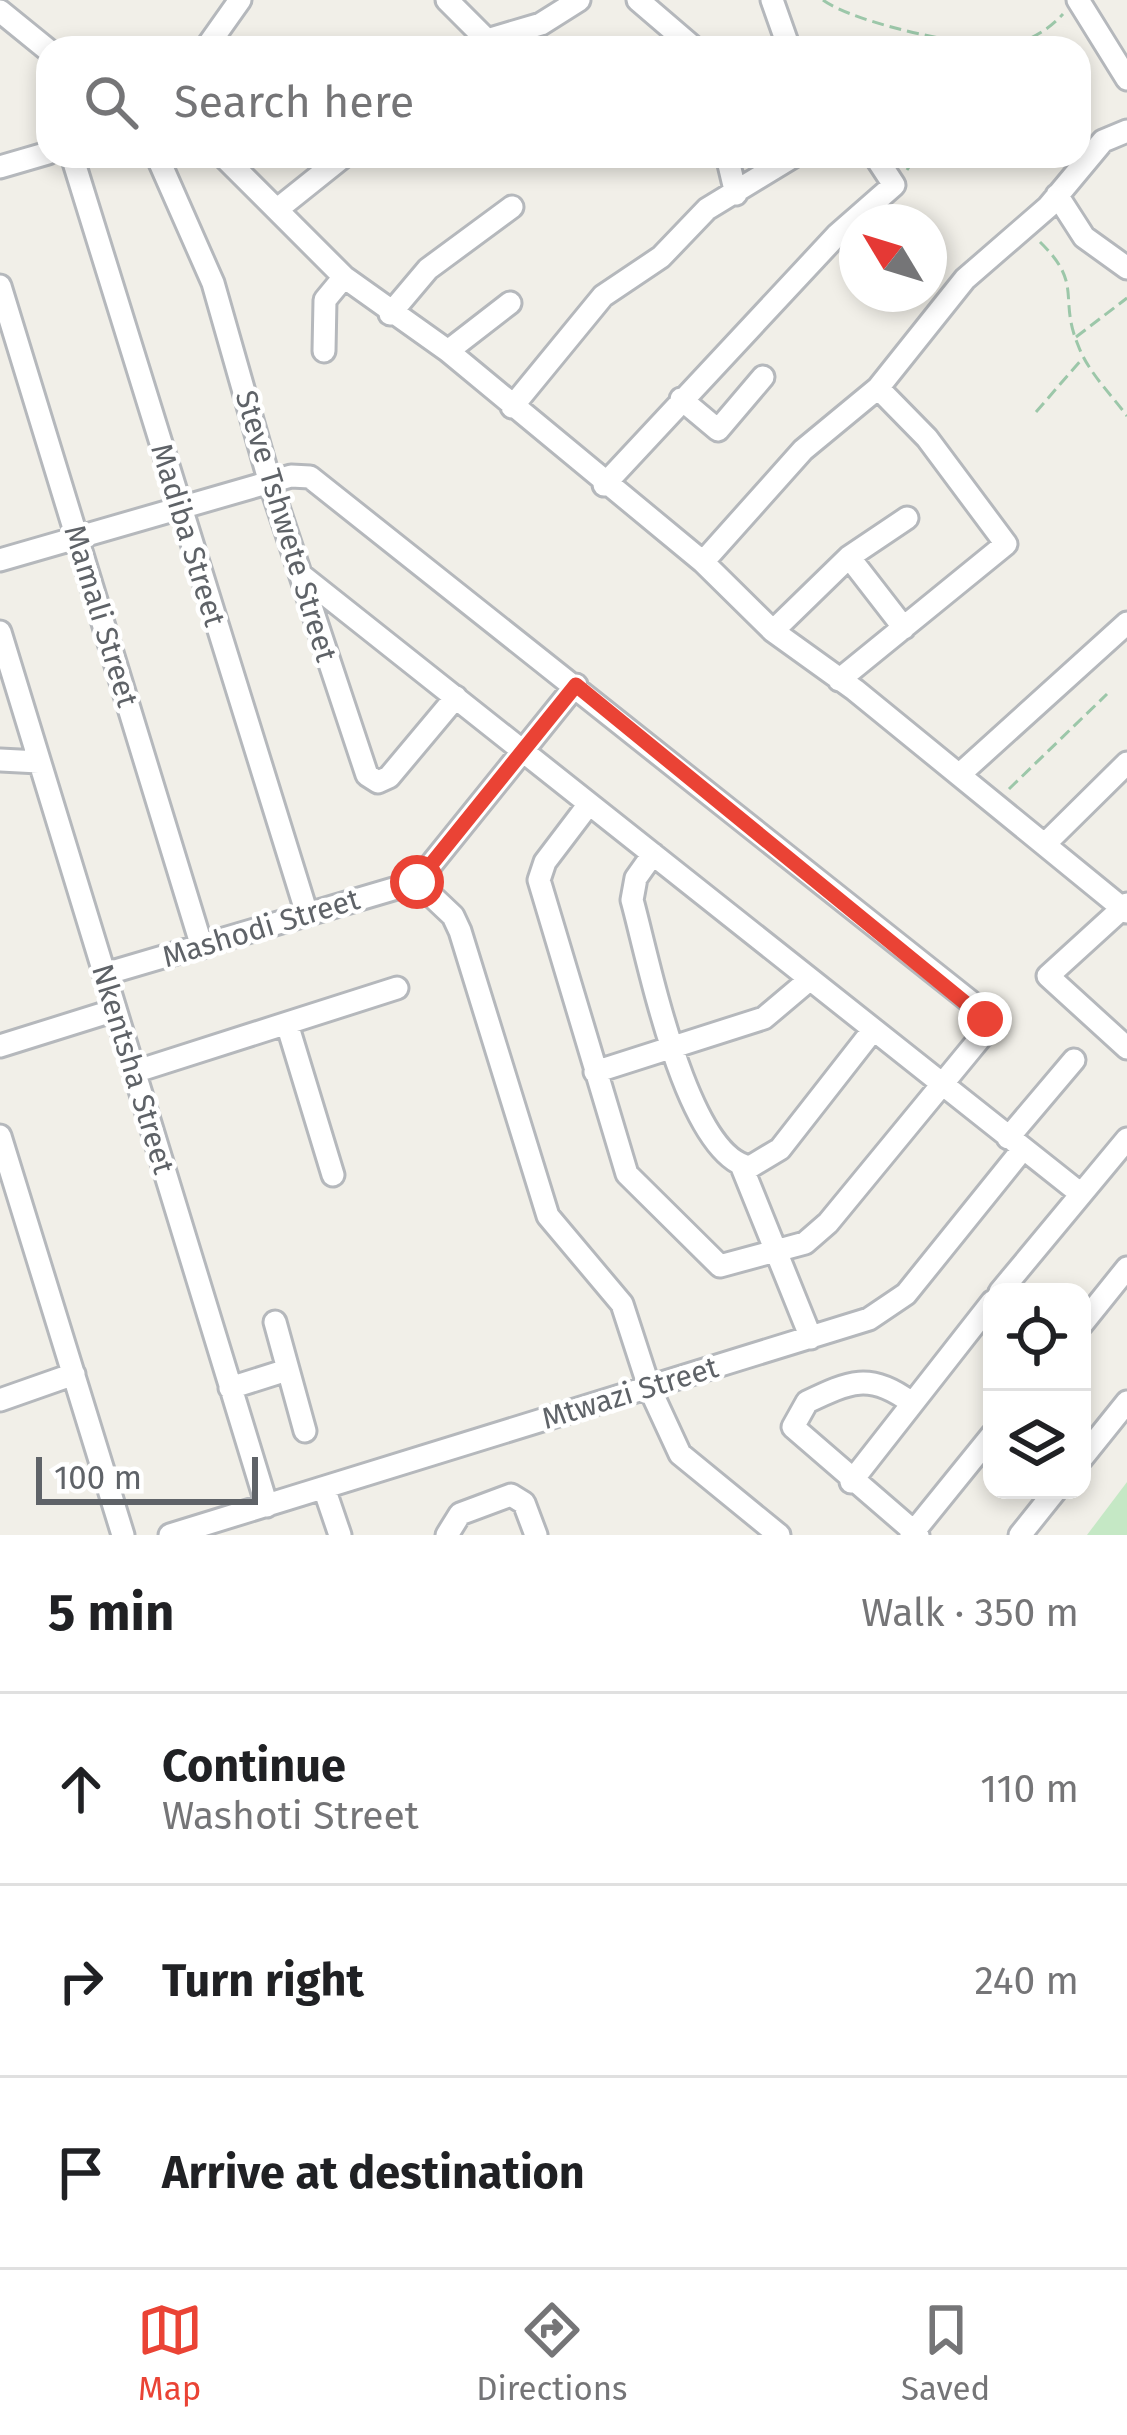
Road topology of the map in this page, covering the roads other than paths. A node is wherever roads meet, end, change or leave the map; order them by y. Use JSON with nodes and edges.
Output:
{"nodes":[{"id":1,"x":239,"y":0,"type":"edge"},
{"id":2,"x":448,"y":0,"type":"edge"},
{"id":3,"x":579,"y":0,"type":"edge"},
{"id":4,"x":638,"y":0,"type":"edge"},
{"id":5,"x":772,"y":0,"type":"edge"},
{"id":6,"x":1071,"y":6,"type":"edge"},
{"id":7,"x":0,"y":11,"type":"edge"},
{"id":8,"x":214,"y":36,"type":"edge"},
{"id":9,"x":477,"y":36,"type":"edge"},
{"id":10,"x":509,"y":36,"type":"edge"},
{"id":11,"x":680,"y":36,"type":"edge"},
{"id":12,"x":785,"y":36,"type":"edge"},
{"id":13,"x":36,"y":40,"type":"edge"},
{"id":14,"x":1118,"y":46,"type":"edge"},
{"id":15,"x":1127,"y":79,"type":"edge"},
{"id":16,"x":1127,"y":131,"type":"edge"},
{"id":17,"x":1091,"y":155,"type":"edge"},
{"id":18,"x":36,"y":156,"type":"edge"},
{"id":19,"x":0,"y":167,"type":"edge"},
{"id":20,"x":76,"y":168,"type":"edge"},
{"id":21,"x":162,"y":168,"type":"edge"},
{"id":22,"x":237,"y":168,"type":"edge"},
{"id":23,"x":329,"y":168,"type":"edge"},
{"id":24,"x":730,"y":168,"type":"edge"},
{"id":25,"x":776,"y":168,"type":"edge"},
{"id":26,"x":883,"y":168,"type":"edge"},
{"id":27,"x":1080,"y":168,"type":"edge"},
{"id":28,"x":736,"y":194,"type":"junction"},
{"id":29,"x":1058,"y":195,"type":"junction"},
{"id":30,"x":512,"y":207,"type":"dead end"},
{"id":31,"x":279,"y":208,"type":"junction"},
{"id":32,"x":1127,"y":268,"type":"edge"},
{"id":33,"x":344,"y":277,"type":"junction"},
{"id":34,"x":0,"y":286,"type":"edge"},
{"id":35,"x":511,"y":304,"type":"dead end"},
{"id":36,"x":391,"y":314,"type":"junction"},
{"id":37,"x":448,"y":351,"type":"junction"},
{"id":38,"x":324,"y":352,"type":"dead end"},
{"id":39,"x":763,"y":377,"type":"dead end"},
{"id":40,"x":878,"y":388,"type":"junction"},
{"id":41,"x":681,"y":399,"type":"junction"},
{"id":42,"x":512,"y":407,"type":"junction"},
{"id":43,"x":269,"y":483,"type":"junction"},
{"id":44,"x":604,"y":485,"type":"junction"},
{"id":45,"x":179,"y":508,"type":"junction"},
{"id":46,"x":907,"y":518,"type":"dead end"},
{"id":47,"x":77,"y":538,"type":"junction"},
{"id":48,"x":849,"y":557,"type":"junction"},
{"id":49,"x":0,"y":560,"type":"edge"},
{"id":50,"x":703,"y":562,"type":"junction"},
{"id":51,"x":301,"y":575,"type":"junction"},
{"id":52,"x":1127,"y":623,"type":"edge"},
{"id":53,"x":904,"y":628,"type":"junction"},
{"id":54,"x":772,"y":631,"type":"junction"},
{"id":55,"x":0,"y":632,"type":"edge"},
{"id":56,"x":839,"y":680,"type":"junction"},
{"id":57,"x":576,"y":685,"type":"junction"},
{"id":58,"x":456,"y":697,"type":"junction"},
{"id":59,"x":522,"y":751,"type":"junction"},
{"id":60,"x":0,"y":760,"type":"edge"},
{"id":61,"x":39,"y":762,"type":"junction"},
{"id":62,"x":1127,"y":763,"type":"edge"},
{"id":63,"x":958,"y":775,"type":"junction"},
{"id":64,"x":589,"y":804,"type":"junction"},
{"id":65,"x":1046,"y":844,"type":"junction"},
{"id":66,"x":653,"y":854,"type":"junction"},
{"id":67,"x":417,"y":882,"type":"junction"},
{"id":68,"x":1125,"y":908,"type":"edge"},
{"id":69,"x":307,"y":914,"type":"junction"},
{"id":70,"x":202,"y":947,"type":"junction"},
{"id":71,"x":105,"y":974,"type":"junction"},
{"id":72,"x":809,"y":980,"type":"junction"},
{"id":73,"x":397,"y":988,"type":"dead end"},
{"id":74,"x":115,"y":1010,"type":"junction"},
{"id":75,"x":288,"y":1027,"type":"junction"},
{"id":76,"x":873,"y":1030,"type":"junction"},
{"id":77,"x":0,"y":1046,"type":"edge"},
{"id":78,"x":673,"y":1047,"type":"junction"},
{"id":79,"x":1127,"y":1048,"type":"edge"},
{"id":80,"x":1074,"y":1060,"type":"dead end"},
{"id":81,"x":134,"y":1072,"type":"junction"},
{"id":82,"x":596,"y":1072,"type":"junction"},
{"id":83,"x":942,"y":1085,"type":"junction"},
{"id":84,"x":0,"y":1136,"type":"edge"},
{"id":85,"x":1127,"y":1138,"type":"edge"},
{"id":86,"x":1015,"y":1144,"type":"junction"},
{"id":87,"x":742,"y":1167,"type":"junction"},
{"id":88,"x":333,"y":1175,"type":"dead end"},
{"id":89,"x":1081,"y":1194,"type":"junction"},
{"id":90,"x":779,"y":1251,"type":"junction"},
{"id":91,"x":1127,"y":1268,"type":"edge"},
{"id":92,"x":1007,"y":1283,"type":"edge"},
{"id":93,"x":983,"y":1312,"type":"edge"},
{"id":94,"x":1091,"y":1313,"type":"edge"},
{"id":95,"x":275,"y":1322,"type":"dead end"},
{"id":96,"x":811,"y":1338,"type":"junction"},
{"id":97,"x":287,"y":1370,"type":"junction"},
{"id":98,"x":74,"y":1374,"type":"junction"},
{"id":99,"x":649,"y":1387,"type":"junction"},
{"id":100,"x":230,"y":1388,"type":"junction"},
{"id":101,"x":0,"y":1400,"type":"edge"},
{"id":102,"x":910,"y":1402,"type":"junction"},
{"id":103,"x":1127,"y":1402,"type":"edge"},
{"id":104,"x":305,"y":1431,"type":"dead end"},
{"id":105,"x":983,"y":1446,"type":"edge"},
{"id":106,"x":1091,"y":1447,"type":"edge"},
{"id":107,"x":851,"y":1482,"type":"junction"},
{"id":108,"x":324,"y":1488,"type":"junction"},
{"id":109,"x":1049,"y":1499,"type":"edge"},
{"id":110,"x":266,"y":1506,"type":"junction"},
{"id":111,"x":755,"y":1516,"type":"junction"},
{"id":112,"x":447,"y":1532,"type":"edge"},
{"id":113,"x":914,"y":1534,"type":"edge"},
{"id":114,"x":123,"y":1535,"type":"edge"},
{"id":115,"x":170,"y":1535,"type":"edge"},
{"id":116,"x":340,"y":1535,"type":"edge"},
{"id":117,"x":536,"y":1535,"type":"edge"},
{"id":118,"x":740,"y":1535,"type":"edge"},
{"id":119,"x":779,"y":1535,"type":"edge"},
{"id":120,"x":1020,"y":1535,"type":"edge"}],
"edges":[{"from":1,"to":8,"type":"street"},
{"from":2,"to":9,"type":"street"},
{"from":3,"to":10,"type":"street"},
{"from":4,"to":11,"type":"street"},
{"from":5,"to":12,"type":"street"},
{"from":6,"to":14,"type":"street"},
{"from":7,"to":13,"type":"street"},
{"from":14,"to":15,"type":"street"},
{"from":16,"to":17,"type":"street"},
{"from":18,"to":19,"type":"street"},
{"from":20,"to":45,"type":"street","name":"Madiba Street"},
{"from":21,"to":43,"type":"street","name":"Steve Tshwete Street"},
{"from":22,"to":31,"type":"street"},
{"from":23,"to":31,"type":"street"},
{"from":24,"to":28,"type":"street"},
{"from":25,"to":28,"type":"street"},
{"from":26,"to":41,"type":"street"},
{"from":27,"to":29,"type":"street"},
{"from":28,"to":42,"type":"street"},
{"from":29,"to":32,"type":"street"},
{"from":29,"to":40,"type":"street"},
{"from":30,"to":36,"type":"street"},
{"from":31,"to":33,"type":"street"},
{"from":33,"to":36,"type":"street"},
{"from":33,"to":38,"type":"street"},
{"from":34,"to":47,"type":"street","name":"Mamali Street"},
{"from":35,"to":37,"type":"street"},
{"from":36,"to":37,"type":"street"},
{"from":37,"to":42,"type":"street"},
{"from":39,"to":41,"type":"street"},
{"from":40,"to":50,"type":"street"},
{"from":40,"to":53,"type":"street"},
{"from":41,"to":44,"type":"street"},
{"from":42,"to":44,"type":"street"},
{"from":43,"to":45,"type":"street"},
{"from":43,"to":51,"type":"street","name":"Steve Tshwete Street"},
{"from":43,"to":57,"type":"street"},
{"from":44,"to":50,"type":"street"},
{"from":45,"to":47,"type":"street"},
{"from":45,"to":69,"type":"street","name":"Madiba Street"},
{"from":46,"to":48,"type":"street"},
{"from":47,"to":49,"type":"street"},
{"from":47,"to":70,"type":"street","name":"Mamali Street"},
{"from":48,"to":53,"type":"street"},
{"from":48,"to":54,"type":"street"},
{"from":50,"to":54,"type":"street"},
{"from":51,"to":58,"type":"street"},
{"from":51,"to":58,"type":"street","name":"Steve Tshwete Street"},
{"from":52,"to":63,"type":"street"},
{"from":53,"to":56,"type":"street"},
{"from":54,"to":56,"type":"street"},
{"from":55,"to":61,"type":"street","name":"Nkentsha Street"},
{"from":56,"to":63,"type":"street"},
{"from":57,"to":59,"type":"street"},
{"from":57,"to":83,"type":"street"},
{"from":58,"to":59,"type":"street"},
{"from":59,"to":64,"type":"street"},
{"from":59,"to":67,"type":"street"},
{"from":60,"to":61,"type":"street"},
{"from":61,"to":71,"type":"street","name":"Nkentsha Street"},
{"from":62,"to":65,"type":"street"},
{"from":63,"to":65,"type":"street"},
{"from":64,"to":66,"type":"street"},
{"from":64,"to":82,"type":"street"},
{"from":65,"to":68,"type":"street"},
{"from":66,"to":72,"type":"street"},
{"from":66,"to":78,"type":"street"},
{"from":67,"to":69,"type":"street","name":"Mashodi Street"},
{"from":67,"to":99,"type":"street"},
{"from":68,"to":79,"type":"street"},
{"from":69,"to":70,"type":"street","name":"Mashodi Street"},
{"from":70,"to":71,"type":"street","name":"Mashodi Street"},
{"from":71,"to":74,"type":"street","name":"Nkentsha Street"},
{"from":72,"to":76,"type":"street"},
{"from":72,"to":78,"type":"street"},
{"from":73,"to":75,"type":"street"},
{"from":74,"to":77,"type":"street"},
{"from":74,"to":81,"type":"street","name":"Nkentsha Street"},
{"from":75,"to":81,"type":"street"},
{"from":75,"to":88,"type":"street"},
{"from":76,"to":83,"type":"street"},
{"from":76,"to":87,"type":"street"},
{"from":78,"to":82,"type":"street"},
{"from":78,"to":87,"type":"street"},
{"from":80,"to":86,"type":"street","name":"Mtwazi Street"},
{"from":81,"to":100,"type":"street","name":"Nkentsha Street"},
{"from":82,"to":90,"type":"street"},
{"from":83,"to":86,"type":"street"},
{"from":83,"to":90,"type":"street"},
{"from":84,"to":98,"type":"street"},
{"from":85,"to":89,"type":"street"},
{"from":86,"to":89,"type":"street"},
{"from":86,"to":96,"type":"street","name":"Mtwazi Street"},
{"from":87,"to":90,"type":"street"},
{"from":89,"to":92,"type":"street"},
{"from":90,"to":96,"type":"street"},
{"from":91,"to":94,"type":"street"},
{"from":93,"to":102,"type":"street"},
{"from":95,"to":97,"type":"street"},
{"from":96,"to":99,"type":"street","name":"Mtwazi Street"},
{"from":97,"to":100,"type":"street"},
{"from":97,"to":104,"type":"street"},
{"from":98,"to":101,"type":"street"},
{"from":98,"to":114,"type":"street"},
{"from":99,"to":108,"type":"street","name":"Mtwazi Street"},
{"from":99,"to":111,"type":"street"},
{"from":100,"to":110,"type":"street","name":"Nkentsha Street"},
{"from":102,"to":107,"type":"street"},
{"from":102,"to":107,"type":"street"},
{"from":103,"to":106,"type":"street"},
{"from":105,"to":113,"type":"street"},
{"from":107,"to":113,"type":"street"},
{"from":108,"to":110,"type":"street","name":"Mtwazi Street"},
{"from":108,"to":116,"type":"street"},
{"from":109,"to":120,"type":"street"},
{"from":110,"to":115,"type":"street","name":"Mtwazi Street"},
{"from":111,"to":118,"type":"street"},
{"from":111,"to":119,"type":"street"},
{"from":112,"to":117,"type":"street"}]}
